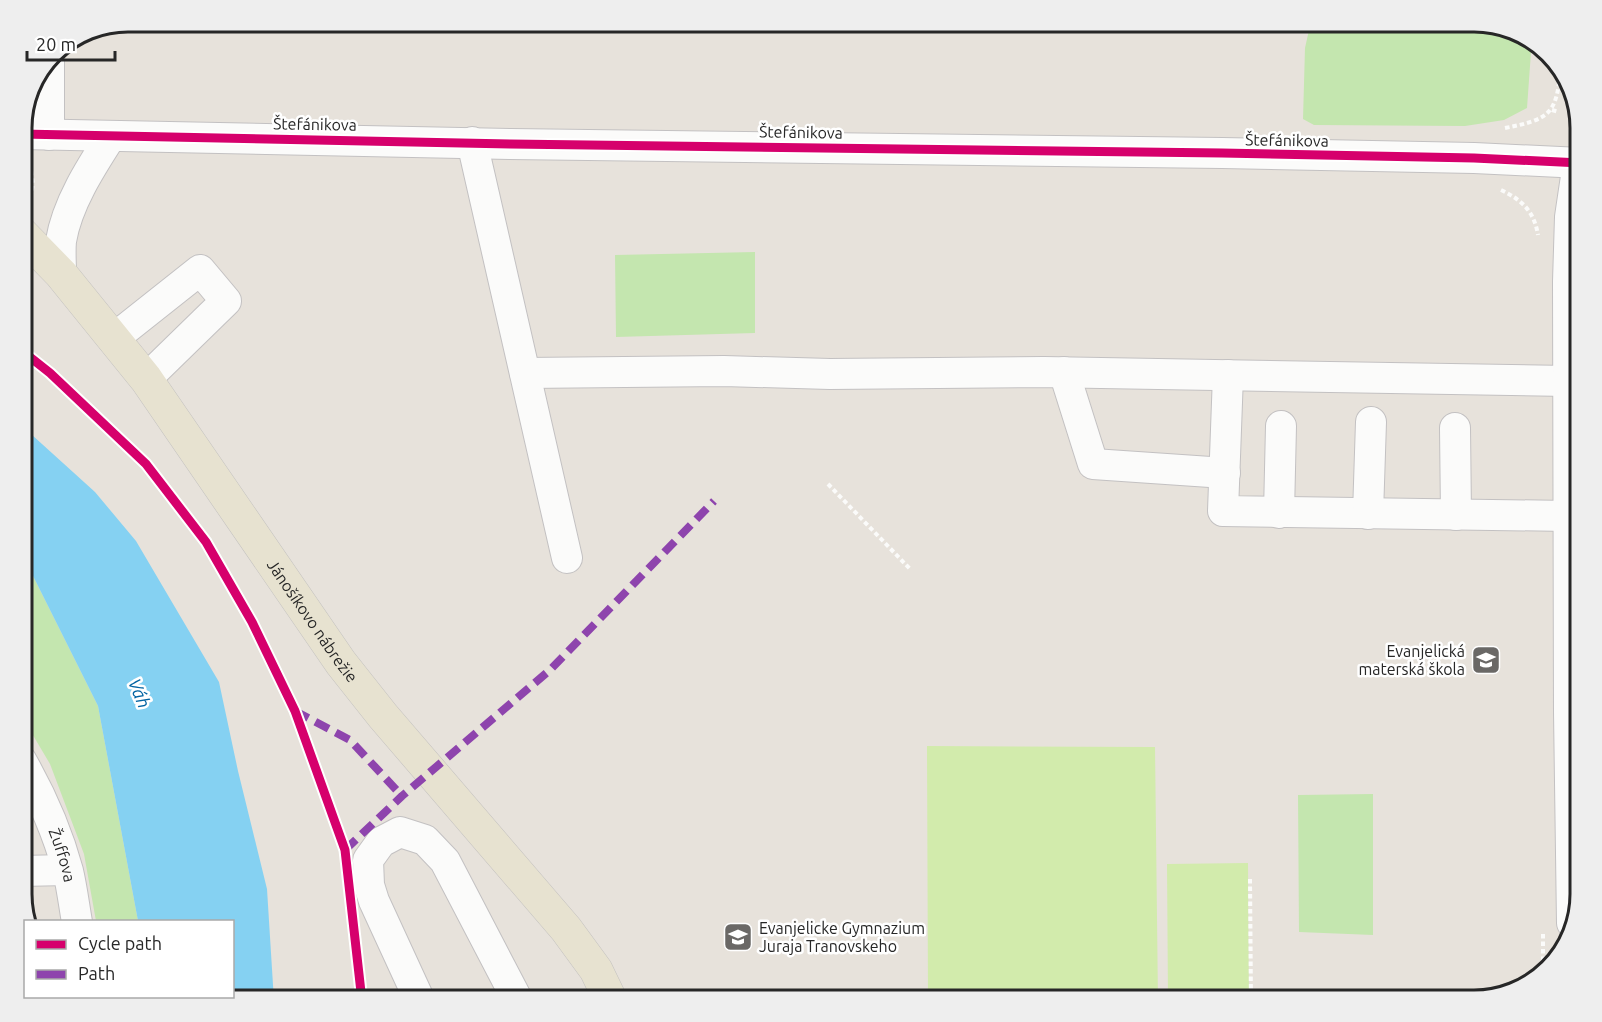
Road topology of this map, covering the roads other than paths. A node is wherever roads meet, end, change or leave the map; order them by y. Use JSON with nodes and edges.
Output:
{"nodes":[{"id":1,"x":46,"y":77,"type":"edge"},
{"id":2,"x":111,"y":136,"type":"junction"},
{"id":3,"x":472,"y":142,"type":"junction"},
{"id":4,"x":37,"y":144,"type":"edge"},
{"id":5,"x":1570,"y":162,"type":"edge"},
{"id":6,"x":1570,"y":217,"type":"edge"},
{"id":7,"x":32,"y":228,"type":"edge"},
{"id":8,"x":61,"y":274,"type":"junction"},
{"id":9,"x":113,"y":339,"type":"junction"},
{"id":10,"x":1064,"y":372,"type":"junction"},
{"id":11,"x":525,"y":373,"type":"junction"},
{"id":12,"x":1228,"y":375,"type":"junction"},
{"id":13,"x":146,"y":379,"type":"junction"},
{"id":14,"x":1568,"y":381,"type":"junction"},
{"id":15,"x":1371,"y":422,"type":"dead end"},
{"id":16,"x":1281,"y":426,"type":"dead end"},
{"id":17,"x":1455,"y":428,"type":"dead end"},
{"id":18,"x":1570,"y":446,"type":"edge"},
{"id":19,"x":1225,"y":473,"type":"junction"},
{"id":20,"x":1570,"y":512,"type":"edge"},
{"id":21,"x":1279,"y":513,"type":"junction"},
{"id":22,"x":1368,"y":514,"type":"junction"},
{"id":23,"x":1456,"y":515,"type":"junction"},
{"id":24,"x":567,"y":558,"type":"dead end"},
{"id":25,"x":32,"y":779,"type":"edge"},
{"id":26,"x":67,"y":870,"type":"junction"},
{"id":27,"x":32,"y":871,"type":"edge"},
{"id":28,"x":77,"y":920,"type":"edge"},
{"id":29,"x":416,"y":991,"type":"edge"},
{"id":30,"x":513,"y":991,"type":"edge"},
{"id":31,"x":606,"y":991,"type":"edge"}],
"edges":[{"from":1,"to":4,"type":"street"},
{"from":2,"to":3,"type":"street","name":"Štefánikova"},
{"from":2,"to":4,"type":"street","name":"Štefánikova"},
{"from":2,"to":8,"type":"street"},
{"from":3,"to":5,"type":"street","name":"Štefánikova"},
{"from":3,"to":11,"type":"street"},
{"from":6,"to":14,"type":"street"},
{"from":7,"to":8,"type":"main road","name":"Jánošíkovo nábrežie"},
{"from":8,"to":9,"type":"main road","name":"Jánošíkovo nábrežie"},
{"from":9,"to":13,"type":"main road","name":"Jánošíkovo nábrežie"},
{"from":9,"to":13,"type":"street"},
{"from":10,"to":11,"type":"street"},
{"from":10,"to":12,"type":"street"},
{"from":10,"to":19,"type":"street"},
{"from":11,"to":24,"type":"street"},
{"from":12,"to":14,"type":"street"},
{"from":12,"to":19,"type":"street"},
{"from":13,"to":31,"type":"main road","name":"Jánošíkovo nábrežie"},
{"from":14,"to":18,"type":"street"},
{"from":15,"to":22,"type":"street"},
{"from":16,"to":21,"type":"street"},
{"from":17,"to":23,"type":"street"},
{"from":19,"to":21,"type":"street"},
{"from":20,"to":23,"type":"street"},
{"from":21,"to":22,"type":"street"},
{"from":22,"to":23,"type":"street"},
{"from":25,"to":26,"type":"street","name":"Žuffova"},
{"from":26,"to":27,"type":"street"},
{"from":26,"to":28,"type":"street","name":"Žuffova"},
{"from":29,"to":30,"type":"street"}]}
